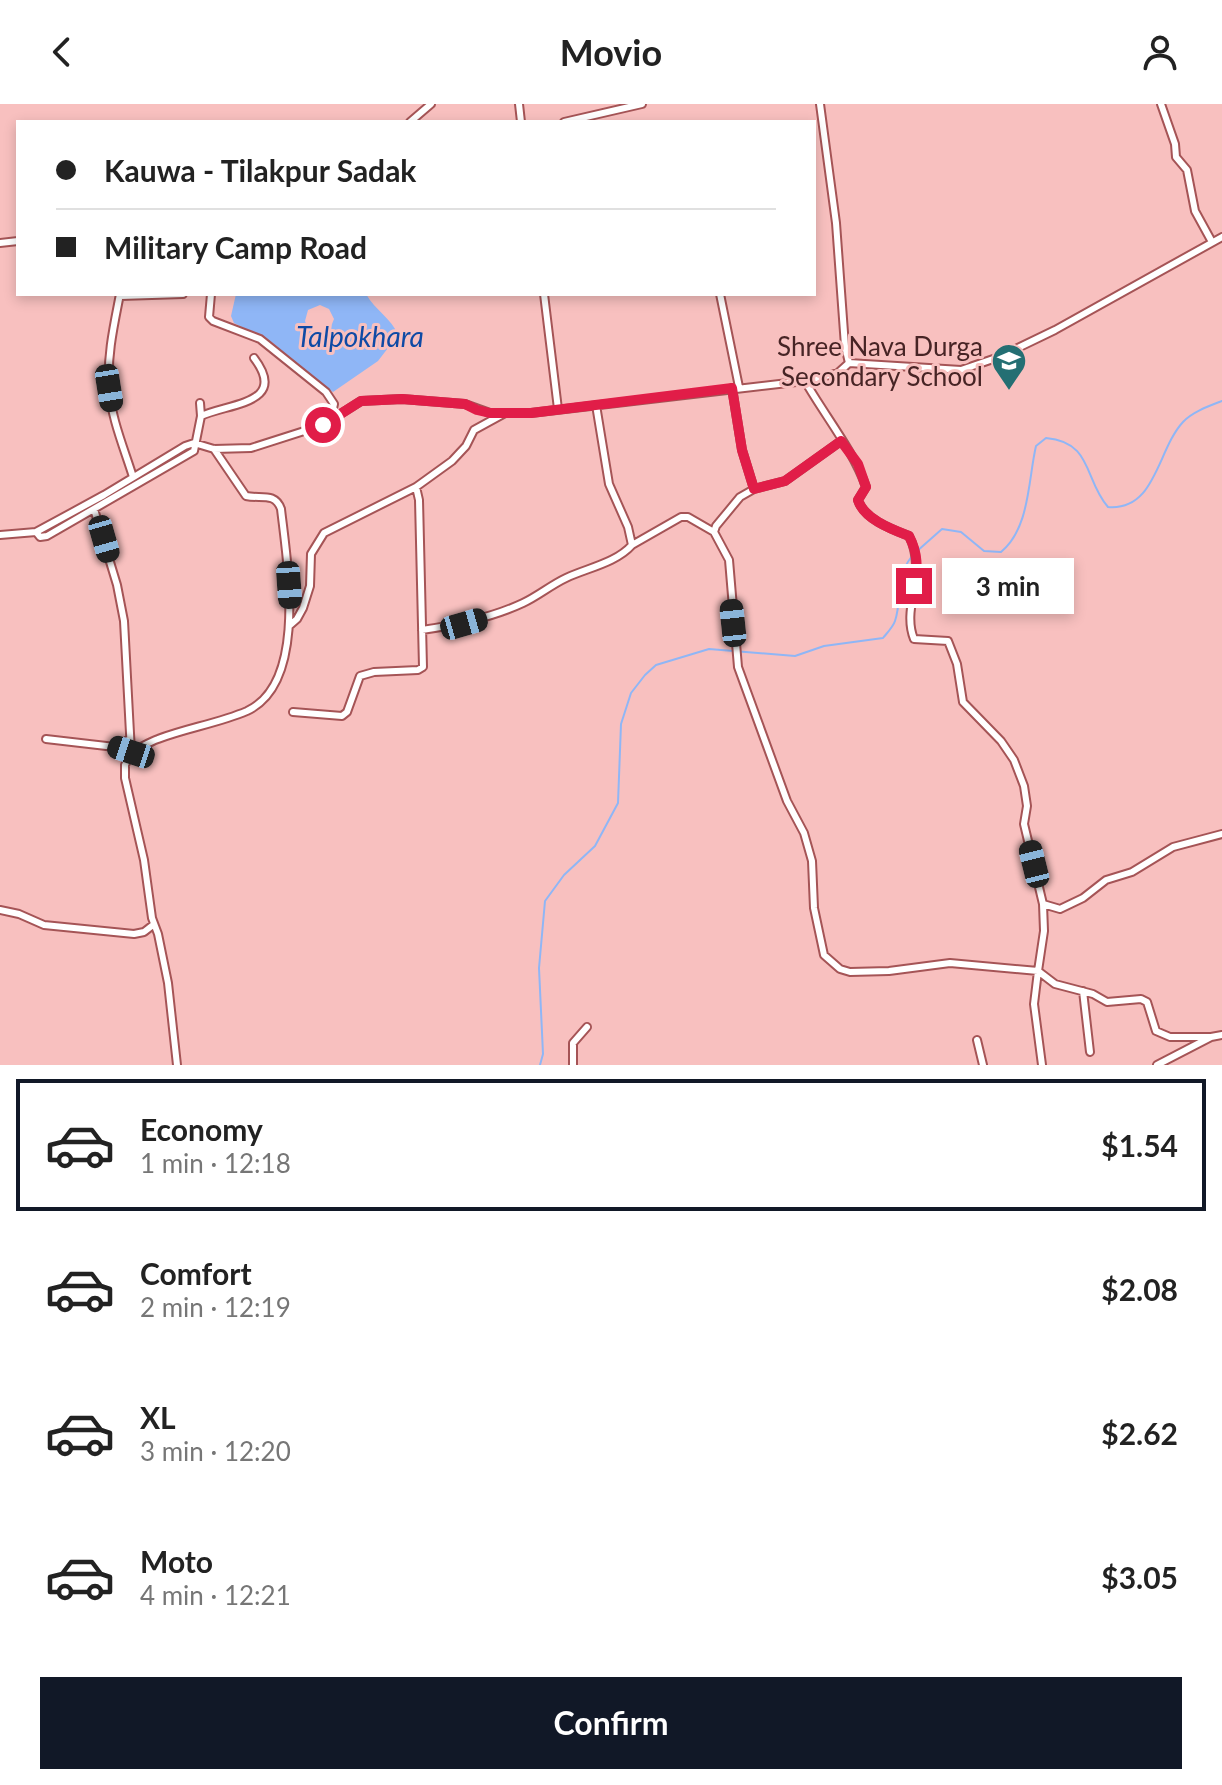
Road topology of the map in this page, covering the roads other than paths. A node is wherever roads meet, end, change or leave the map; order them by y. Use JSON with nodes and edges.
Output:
{"nodes":[{"id":1,"x":431,"y":104,"type":"edge"},
{"id":2,"x":642,"y":104,"type":"edge"},
{"id":3,"x":820,"y":104,"type":"edge"},
{"id":4,"x":1161,"y":104,"type":"edge"},
{"id":5,"x":412,"y":120,"type":"edge"},
{"id":6,"x":573,"y":120,"type":"edge"},
{"id":7,"x":1222,"y":237,"type":"edge"},
{"id":8,"x":1212,"y":242,"type":"junction"},
{"id":9,"x":120,"y":296,"type":"edge"},
{"id":10,"x":211,"y":296,"type":"edge"},
{"id":11,"x":544,"y":296,"type":"edge"},
{"id":12,"x":720,"y":296,"type":"edge"},
{"id":13,"x":254,"y":358,"type":"dead end"},
{"id":14,"x":849,"y":363,"type":"junction"},
{"id":15,"x":805,"y":381,"type":"junction"},
{"id":16,"x":735,"y":387,"type":"junction"},
{"id":17,"x":200,"y":403,"type":"dead end"},
{"id":18,"x":596,"y":405,"type":"junction"},
{"id":19,"x":558,"y":409,"type":"junction"},
{"id":20,"x":505,"y":413,"type":"junction"},
{"id":21,"x":201,"y":416,"type":"junction"},
{"id":22,"x":330,"y":421,"type":"junction"},
{"id":23,"x":841,"y":441,"type":"junction"},
{"id":24,"x":194,"y":443,"type":"junction"},
{"id":25,"x":214,"y":449,"type":"junction"},
{"id":26,"x":133,"y":477,"type":"junction"},
{"id":27,"x":416,"y":487,"type":"junction"},
{"id":28,"x":754,"y":489,"type":"junction"},
{"id":29,"x":94,"y":509,"type":"junction"},
{"id":30,"x":36,"y":532,"type":"junction"},
{"id":31,"x":714,"y":532,"type":"junction"},
{"id":32,"x":0,"y":535,"type":"edge"},
{"id":33,"x":632,"y":545,"type":"junction"},
{"id":34,"x":289,"y":626,"type":"junction"},
{"id":35,"x":422,"y":630,"type":"junction"},
{"id":36,"x":293,"y":712,"type":"dead end"},
{"id":37,"x":46,"y":739,"type":"dead end"},
{"id":38,"x":130,"y":739,"type":"junction"},
{"id":39,"x":115,"y":747,"type":"junction"},
{"id":40,"x":131,"y":752,"type":"junction"},
{"id":41,"x":1222,"y":834,"type":"edge"},
{"id":42,"x":1043,"y":904,"type":"junction"},
{"id":43,"x":1060,"y":909,"type":"junction"},
{"id":44,"x":0,"y":910,"type":"edge"},
{"id":45,"x":1044,"y":918,"type":"junction"},
{"id":46,"x":153,"y":925,"type":"junction"},
{"id":47,"x":1038,"y":971,"type":"junction"},
{"id":48,"x":1083,"y":991,"type":"junction"},
{"id":49,"x":587,"y":1027,"type":"dead end"},
{"id":50,"x":1222,"y":1035,"type":"edge"},
{"id":51,"x":1211,"y":1037,"type":"junction"},
{"id":52,"x":977,"y":1040,"type":"dead end"},
{"id":53,"x":1090,"y":1052,"type":"dead end"},
{"id":54,"x":1166,"y":1063,"type":"edge"},
{"id":55,"x":177,"y":1065,"type":"edge"},
{"id":56,"x":573,"y":1065,"type":"edge"},
{"id":57,"x":983,"y":1065,"type":"edge"},
{"id":58,"x":1042,"y":1065,"type":"edge"},
{"id":59,"x":1157,"y":1065,"type":"edge"}],
"edges":[{"from":1,"to":5,"type":"street"},
{"from":2,"to":6,"type":"street"},
{"from":3,"to":14,"type":"street"},
{"from":4,"to":8,"type":"street"},
{"from":7,"to":8,"type":"street"},
{"from":8,"to":14,"type":"street"},
{"from":9,"to":26,"type":"street"},
{"from":10,"to":22,"type":"street"},
{"from":11,"to":19,"type":"street"},
{"from":12,"to":16,"type":"street"},
{"from":13,"to":21,"type":"street"},
{"from":14,"to":15,"type":"street"},
{"from":15,"to":16,"type":"street"},
{"from":15,"to":23,"type":"street"},
{"from":16,"to":18,"type":"street"},
{"from":16,"to":28,"type":"street"},
{"from":17,"to":21,"type":"street"},
{"from":18,"to":19,"type":"street"},
{"from":18,"to":33,"type":"street"},
{"from":19,"to":20,"type":"street"},
{"from":20,"to":22,"type":"street"},
{"from":20,"to":27,"type":"street"},
{"from":21,"to":24,"type":"street"},
{"from":22,"to":25,"type":"street"},
{"from":23,"to":28,"type":"street"},
{"from":23,"to":42,"type":"street"},
{"from":24,"to":25,"type":"street"},
{"from":24,"to":26,"type":"street"},
{"from":24,"to":29,"type":"street"},
{"from":25,"to":34,"type":"street"},
{"from":26,"to":30,"type":"street"},
{"from":27,"to":34,"type":"street"},
{"from":27,"to":35,"type":"street"},
{"from":28,"to":31,"type":"street"},
{"from":29,"to":30,"type":"street"},
{"from":29,"to":38,"type":"street"},
{"from":30,"to":32,"type":"street"},
{"from":31,"to":33,"type":"street"},
{"from":31,"to":47,"type":"street"},
{"from":33,"to":35,"type":"street"},
{"from":34,"to":40,"type":"street"},
{"from":35,"to":36,"type":"street"},
{"from":37,"to":39,"type":"street"},
{"from":38,"to":39,"type":"street"},
{"from":38,"to":40,"type":"street"},
{"from":39,"to":40,"type":"street"},
{"from":40,"to":46,"type":"street"},
{"from":41,"to":43,"type":"street"},
{"from":42,"to":43,"type":"street"},
{"from":42,"to":45,"type":"street"},
{"from":43,"to":45,"type":"street"},
{"from":44,"to":46,"type":"street"},
{"from":45,"to":47,"type":"street"},
{"from":46,"to":55,"type":"street"},
{"from":47,"to":48,"type":"street"},
{"from":47,"to":58,"type":"street"},
{"from":48,"to":51,"type":"street"},
{"from":48,"to":53,"type":"street"},
{"from":49,"to":56,"type":"street"},
{"from":50,"to":51,"type":"street"},
{"from":51,"to":54,"type":"street"},
{"from":52,"to":57,"type":"street"},
{"from":54,"to":59,"type":"street"}]}
